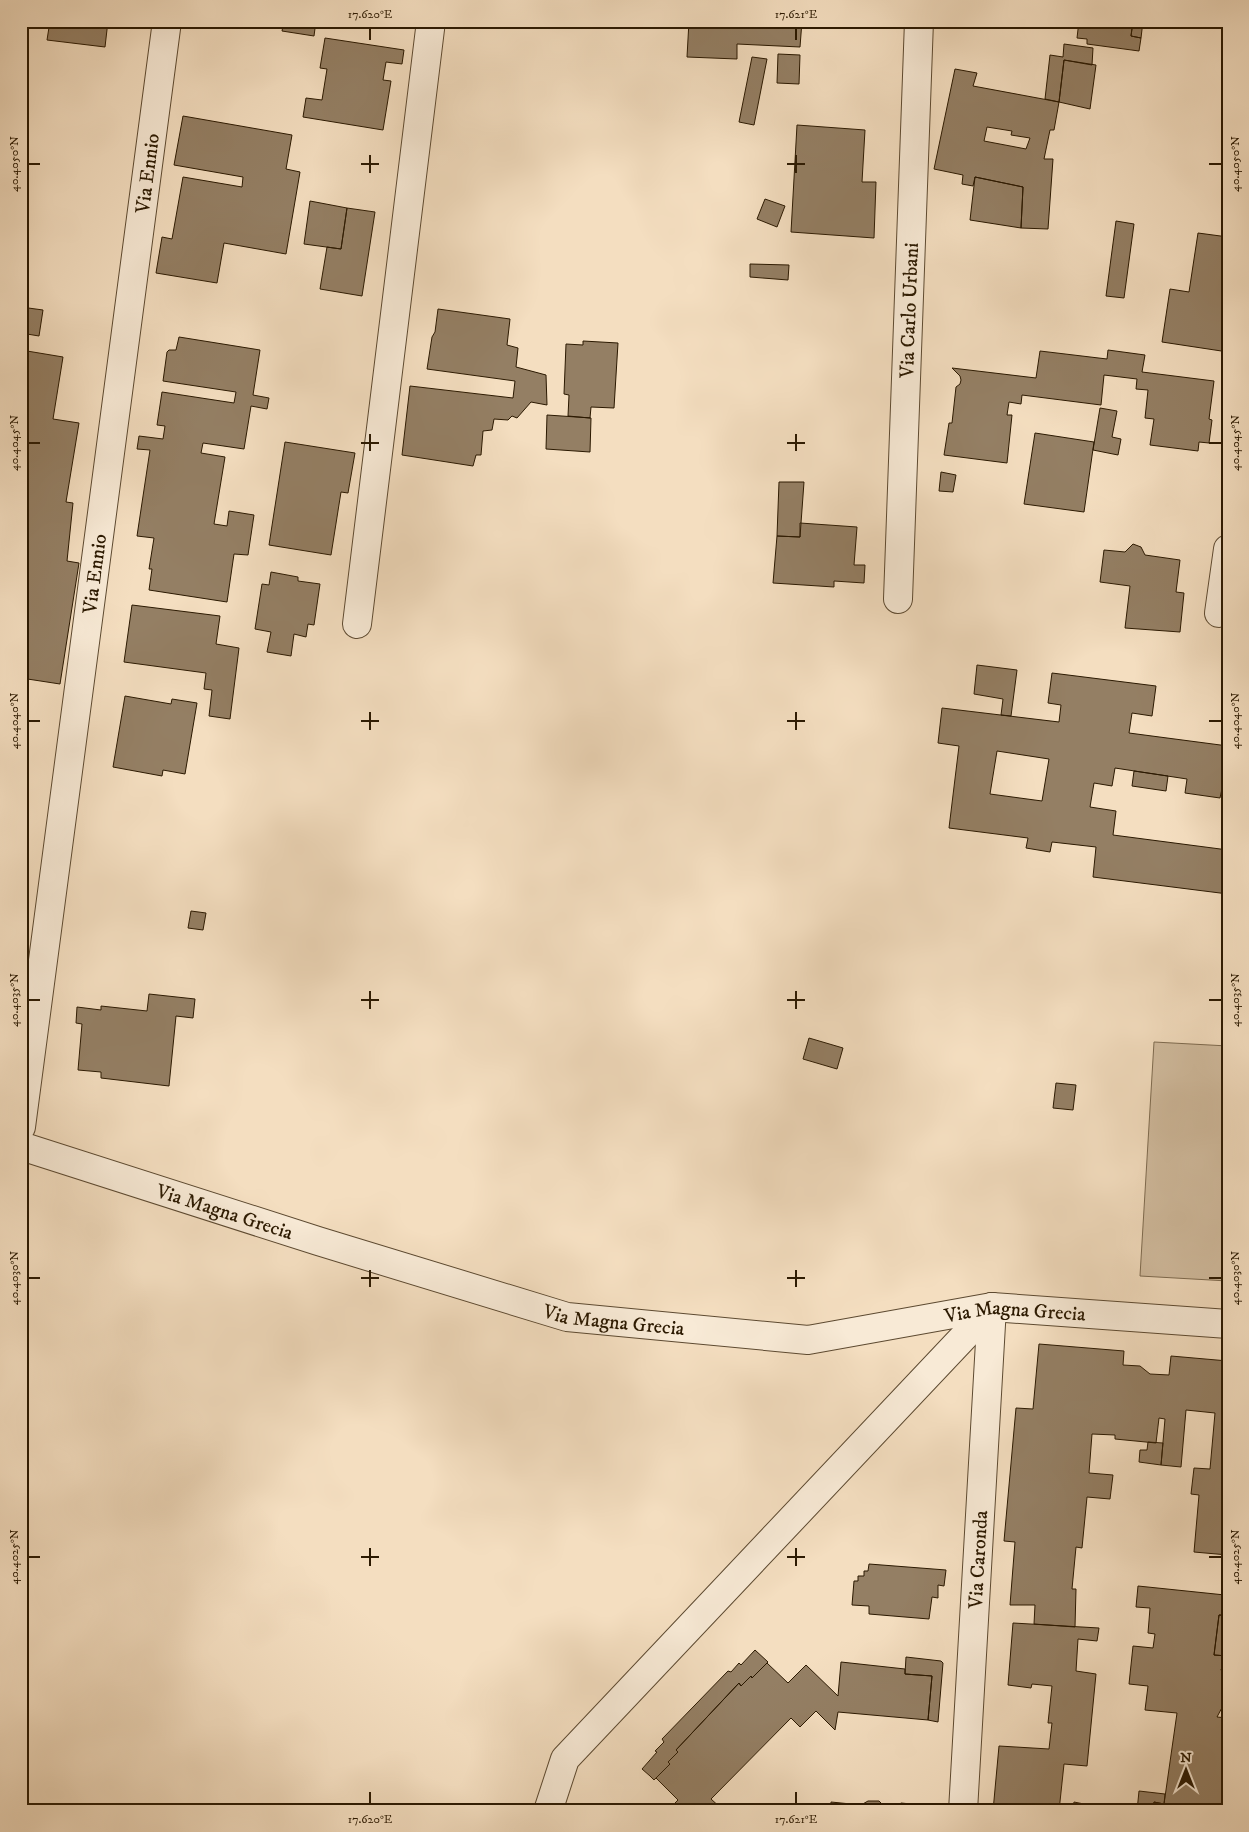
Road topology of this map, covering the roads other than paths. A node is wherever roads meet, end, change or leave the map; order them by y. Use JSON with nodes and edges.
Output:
{"nodes":[{"id":1,"x":167,"y":21,"type":"edge"},
{"id":2,"x":431,"y":21,"type":"edge"},
{"id":3,"x":919,"y":21,"type":"edge"},
{"id":4,"x":1228,"y":549,"type":"edge"},
{"id":5,"x":898,"y":599,"type":"dead end"},
{"id":6,"x":1219,"y":613,"type":"dead end"},
{"id":7,"x":357,"y":624,"type":"dead end"},
{"id":8,"x":21,"y":1127,"type":"edge"},
{"id":9,"x":21,"y":1146,"type":"edge"},
{"id":10,"x":992,"y":1307,"type":"junction"},
{"id":11,"x":1228,"y":1324,"type":"edge"},
{"id":12,"x":548,"y":1811,"type":"edge"},
{"id":13,"x":964,"y":1811,"type":"edge"}],
"edges":[{"from":1,"to":8,"type":"street","name":"Via Ennio"},
{"from":2,"to":7,"type":"street"},
{"from":3,"to":5,"type":"street","name":"Via Carlo Urbani"},
{"from":4,"to":6,"type":"street"},
{"from":9,"to":10,"type":"street","name":"Via Magna Grecia"},
{"from":10,"to":11,"type":"street","name":"Via Magna Grecia"},
{"from":10,"to":12,"type":"street"},
{"from":10,"to":13,"type":"street","name":"Via Caronda"}]}
